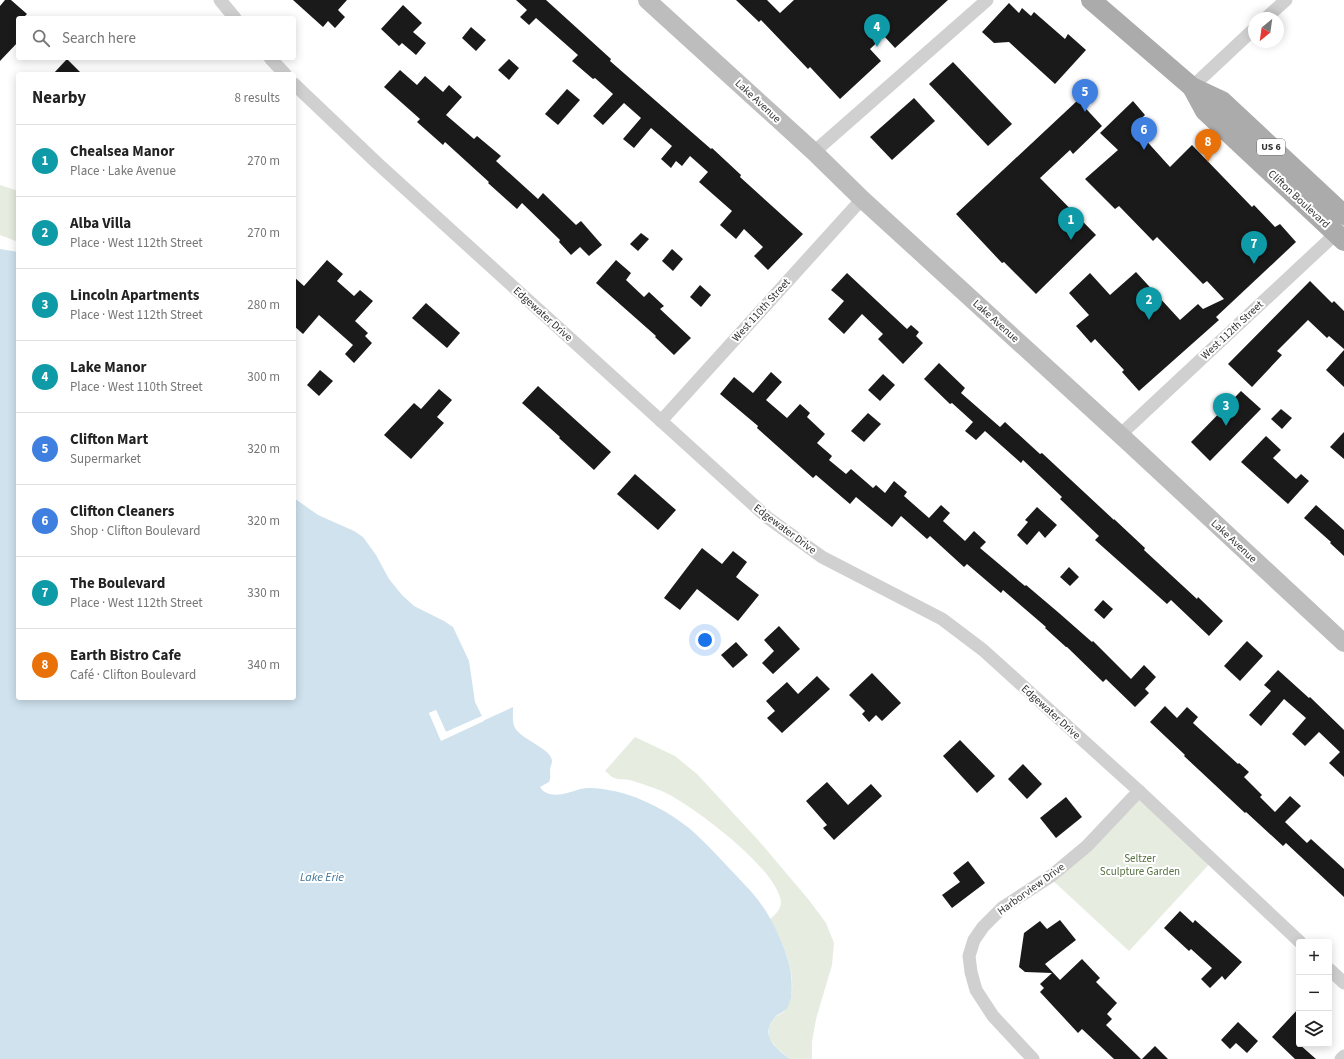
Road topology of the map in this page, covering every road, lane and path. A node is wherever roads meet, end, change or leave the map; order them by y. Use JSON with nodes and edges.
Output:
{"nodes":[{"id":1,"x":220,"y":0,"type":"edge"},
{"id":2,"x":647,"y":0,"type":"edge"},
{"id":3,"x":987,"y":0,"type":"edge"},
{"id":4,"x":1091,"y":0,"type":"edge"},
{"id":5,"x":1286,"y":0,"type":"edge"},
{"id":6,"x":1273,"y":12,"type":"edge"},
{"id":7,"x":233,"y":16,"type":"edge"},
{"id":8,"x":1248,"y":35,"type":"edge"},
{"id":9,"x":272,"y":60,"type":"edge"},
{"id":10,"x":283,"y":72,"type":"edge"},
{"id":11,"x":296,"y":86,"type":"edge"},
{"id":12,"x":1192,"y":86,"type":"junction"},
{"id":13,"x":814,"y":152,"type":"junction"},
{"id":14,"x":862,"y":199,"type":"junction"},
{"id":15,"x":1344,"y":215,"type":"edge"},
{"id":16,"x":1341,"y":234,"type":"edge"},
{"id":17,"x":661,"y":421,"type":"junction"},
{"id":18,"x":1120,"y":435,"type":"junction"},
{"id":19,"x":1344,"y":643,"type":"edge"},
{"id":20,"x":1139,"y":791,"type":"junction"},
{"id":21,"x":1297,"y":939,"type":"edge"},
{"id":22,"x":1332,"y":972,"type":"edge"},
{"id":23,"x":1344,"y":983,"type":"edge"},
{"id":24,"x":1344,"y":1056,"type":"edge"},
{"id":25,"x":1033,"y":1059,"type":"edge"},
{"id":26,"x":1341,"y":1059,"type":"edge"}],
"edges":[{"from":1,"to":7,"type":"street"},
{"from":2,"to":13,"type":"street","name":"Lake Avenue"},
{"from":3,"to":13,"type":"street"},
{"from":4,"to":12,"type":"main road","name":"Clifton Boulevard","number":"US 6"},
{"from":5,"to":6,"type":"street"},
{"from":8,"to":12,"type":"street"},
{"from":9,"to":10,"type":"street"},
{"from":11,"to":17,"type":"street","name":"Edgewater Drive"},
{"from":12,"to":15,"type":"main road","name":"Clifton Boulevard","number":"US 6"},
{"from":12,"to":16,"type":"main road","name":"Clifton Boulevard","number":"US 6"},
{"from":13,"to":14,"type":"street","name":"Lake Avenue"},
{"from":14,"to":17,"type":"street","name":"West 110th Street"},
{"from":14,"to":18,"type":"street","name":"Lake Avenue"},
{"from":16,"to":18,"type":"street","name":"West 112th Street"},
{"from":17,"to":20,"type":"street","name":"Edgewater Drive"},
{"from":18,"to":19,"type":"street","name":"Lake Avenue"},
{"from":20,"to":21,"type":"street","name":"Edgewater Drive"},
{"from":20,"to":25,"type":"street","name":"Harborview Drive"},
{"from":22,"to":23,"type":"street"},
{"from":24,"to":26,"type":"street"}]}
